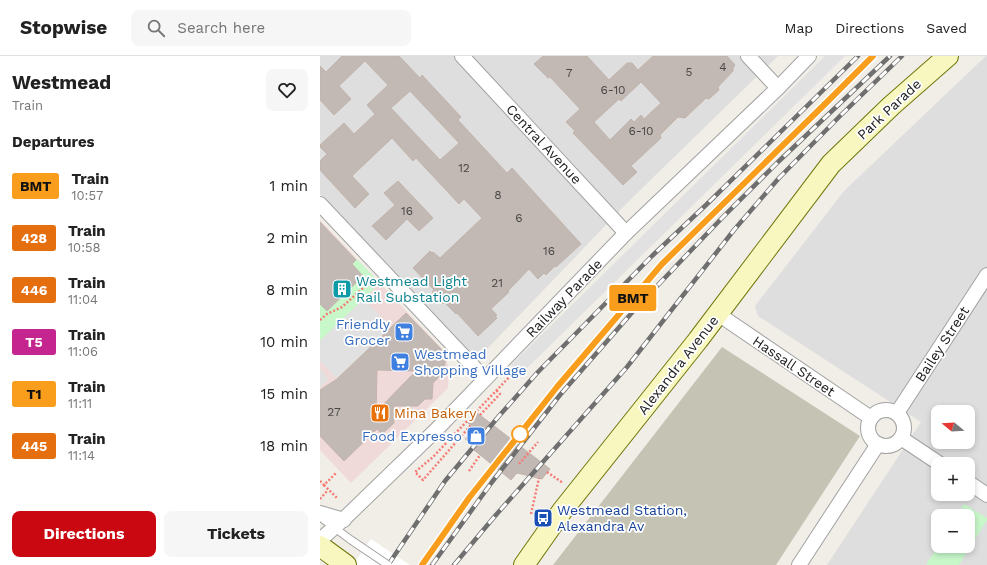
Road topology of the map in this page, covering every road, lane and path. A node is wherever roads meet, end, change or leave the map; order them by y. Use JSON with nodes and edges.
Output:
{"nodes":[{"id":1,"x":462,"y":56,"type":"edge"},
{"id":2,"x":748,"y":56,"type":"edge"},
{"id":3,"x":809,"y":56,"type":"edge"},
{"id":4,"x":948,"y":56,"type":"edge"},
{"id":5,"x":778,"y":88,"type":"junction"},
{"id":6,"x":831,"y":164,"type":"joint"},
{"id":7,"x":320,"y":204,"type":"edge"},
{"id":8,"x":626,"y":233,"type":"junction"},
{"id":9,"x":382,"y":271,"type":"junction"},
{"id":10,"x":987,"y":275,"type":"edge"},
{"id":11,"x":718,"y":314,"type":"junction"},
{"id":12,"x":320,"y":320,"type":"edge"},
{"id":13,"x":516,"y":370,"type":"dead end"},
{"id":14,"x":485,"y":379,"type":"junction"},
{"id":15,"x":496,"y":390,"type":"junction"},
{"id":16,"x":897,"y":413,"type":"junction"},
{"id":17,"x":480,"y":415,"type":"dead end"},
{"id":18,"x":871,"y":418,"type":"junction"},
{"id":19,"x":471,"y":425,"type":"dead end"},
{"id":20,"x":444,"y":436,"type":"dead end"},
{"id":21,"x":901,"y":438,"type":"junction"},
{"id":22,"x":448,"y":440,"type":"junction"},
{"id":23,"x":538,"y":442,"type":"dead end"},
{"id":24,"x":878,"y":444,"type":"junction"},
{"id":25,"x":480,"y":455,"type":"dead end"},
{"id":26,"x":931,"y":458,"type":"edge"},
{"id":27,"x":520,"y":464,"type":"dead end"},
{"id":28,"x":469,"y":471,"type":"dead end"},
{"id":29,"x":547,"y":472,"type":"dead end"},
{"id":30,"x":336,"y":473,"type":"dead end"},
{"id":31,"x":539,"y":478,"type":"dead end"},
{"id":32,"x":320,"y":481,"type":"edge"},
{"id":33,"x":563,"y":484,"type":"dead end"},
{"id":34,"x":324,"y":485,"type":"junction"},
{"id":35,"x":975,"y":487,"type":"edge"},
{"id":36,"x":328,"y":490,"type":"junction"},
{"id":37,"x":987,"y":495,"type":"edge"},
{"id":38,"x":320,"y":499,"type":"edge"},
{"id":39,"x":338,"y":499,"type":"dead end"},
{"id":40,"x":320,"y":513,"type":"edge"},
{"id":41,"x":531,"y":514,"type":"dead end"},
{"id":42,"x":320,"y":517,"type":"edge"},
{"id":43,"x":339,"y":524,"type":"junction"},
{"id":44,"x":320,"y":540,"type":"edge"},
{"id":45,"x":320,"y":546,"type":"edge"},
{"id":46,"x":346,"y":565,"type":"edge"},
{"id":47,"x":388,"y":565,"type":"edge"},
{"id":48,"x":524,"y":565,"type":"edge"},
{"id":49,"x":799,"y":565,"type":"edge"}],
"edges":[{"from":1,"to":8,"type":"street","name":"Central Avenue"},
{"from":2,"to":5,"type":"street"},
{"from":3,"to":5,"type":"street","name":"Railway Parade"},
{"from":4,"to":6,"type":"street","name":"Park Parade"},
{"from":5,"to":8,"type":"street","name":"Railway Parade"},
{"from":6,"to":11,"type":"street","name":"Alexandra Avenue"},
{"from":7,"to":9,"type":"street"},
{"from":8,"to":14,"type":"street","name":"Railway Parade"},
{"from":9,"to":12,"type":"path"},
{"from":9,"to":14,"type":"street"},
{"from":10,"to":16,"type":"street","name":"Bailey Street"},
{"from":11,"to":18,"type":"street","name":"Hassall Street"},
{"from":11,"to":48,"type":"street","name":"Alexandra Avenue"},
{"from":13,"to":15,"type":"path"},
{"from":14,"to":43,"type":"street","name":"Railway Parade"},
{"from":15,"to":17,"type":"path"},
{"from":15,"to":22,"type":"path"},
{"from":16,"to":18,"type":"street"},
{"from":16,"to":21,"type":"street"},
{"from":18,"to":24,"type":"street"},
{"from":19,"to":22,"type":"path"},
{"from":20,"to":22,"type":"path"},
{"from":21,"to":24,"type":"street"},
{"from":21,"to":26,"type":"street"},
{"from":23,"to":27,"type":"path"},
{"from":24,"to":49,"type":"street"},
{"from":25,"to":28,"type":"path"},
{"from":29,"to":33,"type":"path"},
{"from":30,"to":34,"type":"path"},
{"from":31,"to":41,"type":"path"},
{"from":32,"to":34,"type":"path"},
{"from":34,"to":36,"type":"path"},
{"from":35,"to":37,"type":"street"},
{"from":36,"to":38,"type":"path"},
{"from":36,"to":39,"type":"path"},
{"from":40,"to":43,"type":"street"},
{"from":42,"to":43,"type":"lane"},
{"from":43,"to":44,"type":"street","name":"Railway Parade"},
{"from":43,"to":47,"type":"lane","bridge":true},
{"from":45,"to":46,"type":"street"}]}
